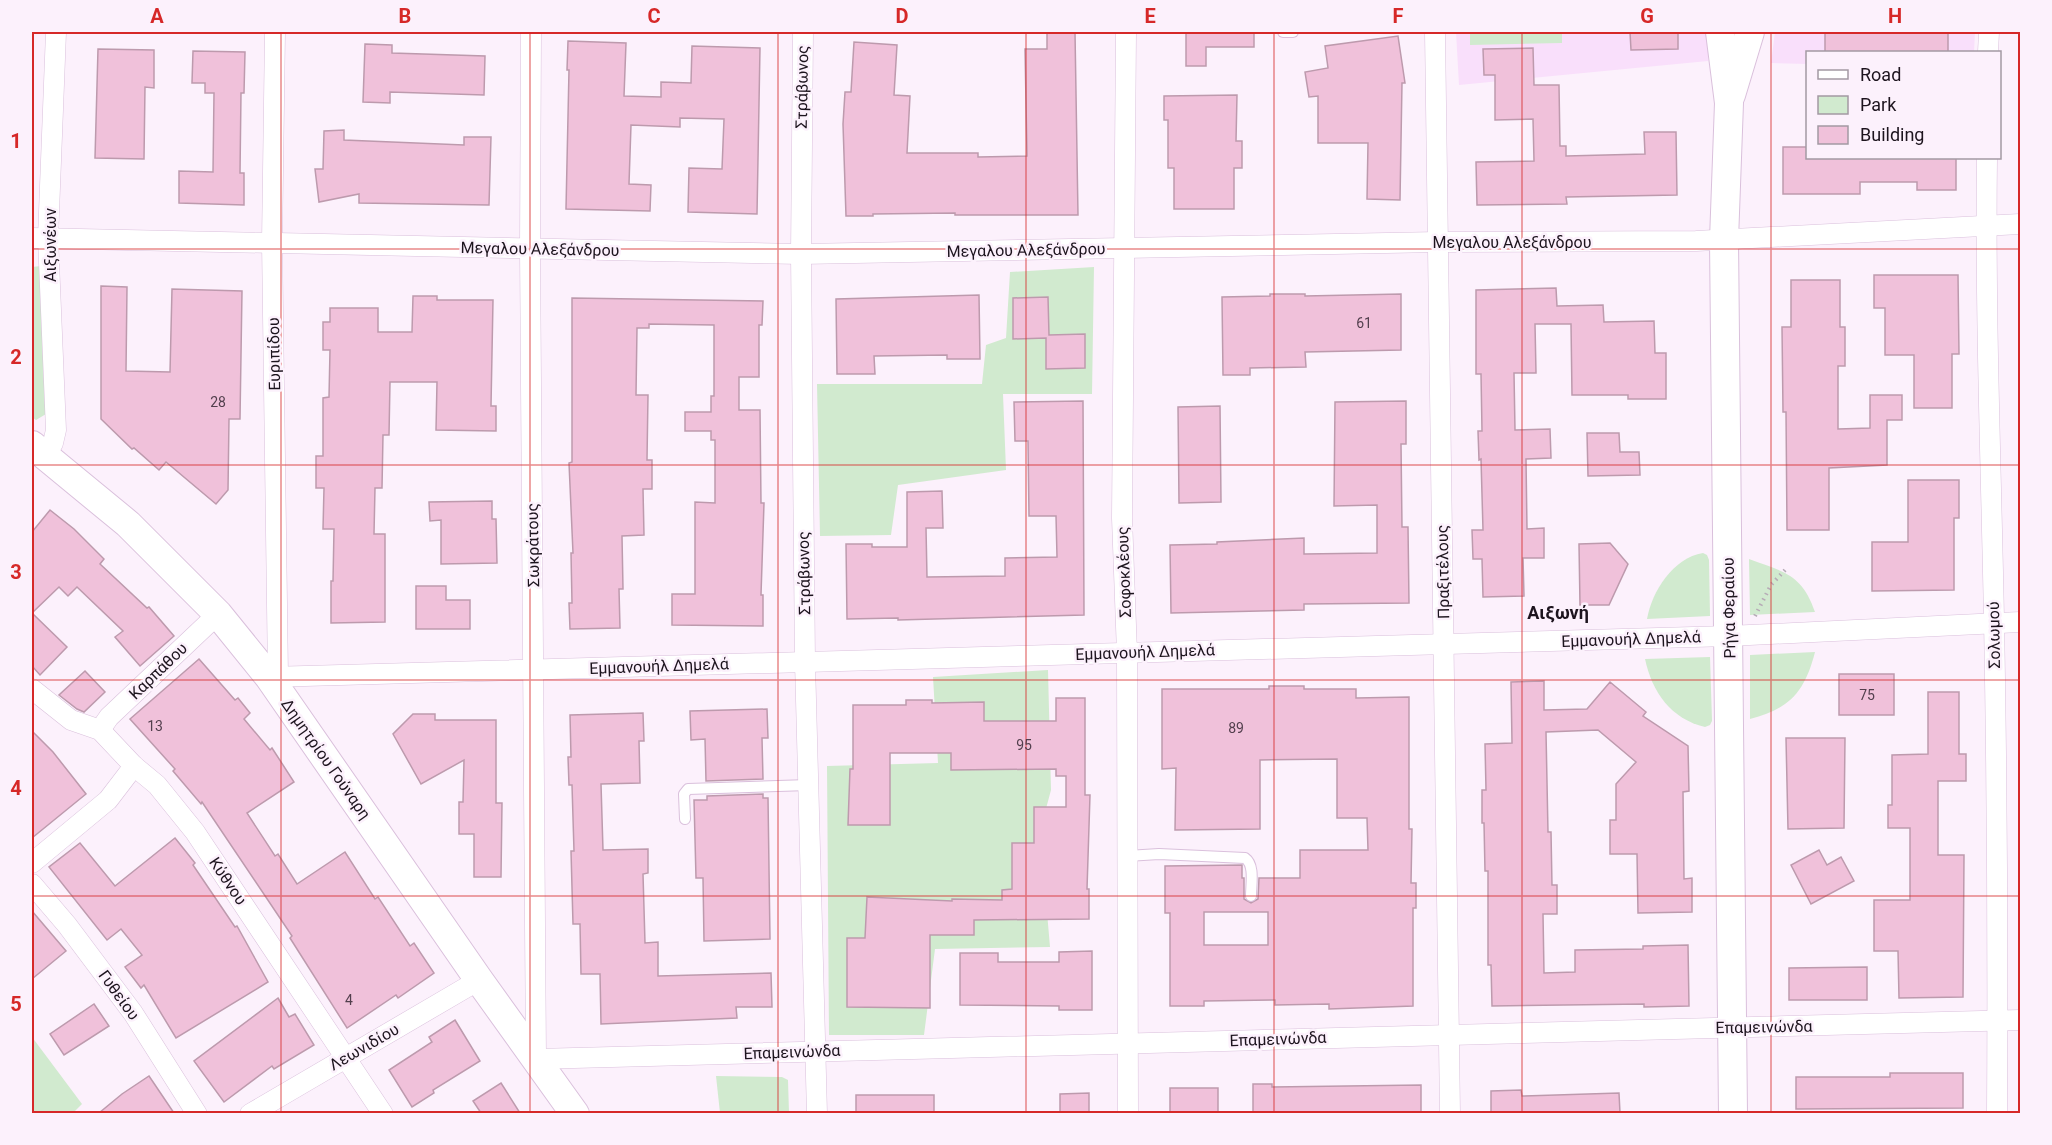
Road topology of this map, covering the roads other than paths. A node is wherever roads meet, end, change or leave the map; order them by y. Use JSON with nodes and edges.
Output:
{"nodes":[{"id":1,"x":56,"y":32,"type":"edge"},
{"id":2,"x":275,"y":32,"type":"edge"},
{"id":3,"x":531,"y":32,"type":"edge"},
{"id":4,"x":803,"y":32,"type":"edge"},
{"id":5,"x":1126,"y":32,"type":"edge"},
{"id":6,"x":1283,"y":32,"type":"edge"},
{"id":7,"x":1293,"y":32,"type":"edge"},
{"id":8,"x":1435,"y":32,"type":"edge"},
{"id":9,"x":1720,"y":32,"type":"edge"},
{"id":10,"x":1750,"y":32,"type":"edge"},
{"id":11,"x":1989,"y":32,"type":"edge"},
{"id":12,"x":1988,"y":51,"type":"edge"},
{"id":13,"x":1729,"y":103,"type":"junction"},
{"id":14,"x":1987,"y":159,"type":"edge"},
{"id":15,"x":2020,"y":224,"type":"edge"},
{"id":16,"x":1986,"y":225,"type":"junction"},
{"id":17,"x":40,"y":238,"type":"edge"},
{"id":18,"x":1724,"y":240,"type":"junction"},
{"id":19,"x":272,"y":242,"type":"junction"},
{"id":20,"x":1438,"y":242,"type":"junction"},
{"id":21,"x":1123,"y":248,"type":"junction"},
{"id":22,"x":531,"y":249,"type":"junction"},
{"id":23,"x":801,"y":254,"type":"junction"},
{"id":24,"x":39,"y":450,"type":"edge"},
{"id":25,"x":218,"y":614,"type":"junction"},
{"id":26,"x":1994,"y":622,"type":"junction"},
{"id":27,"x":2020,"y":622,"type":"edge"},
{"id":28,"x":1738,"y":636,"type":"junction"},
{"id":29,"x":1444,"y":644,"type":"junction"},
{"id":30,"x":1127,"y":653,"type":"junction"},
{"id":31,"x":805,"y":662,"type":"junction"},
{"id":32,"x":534,"y":669,"type":"junction"},
{"id":33,"x":274,"y":677,"type":"junction"},
{"id":34,"x":32,"y":689,"type":"edge"},
{"id":35,"x":100,"y":730,"type":"junction"},
{"id":36,"x":134,"y":766,"type":"junction"},
{"id":37,"x":809,"y":785,"type":"junction"},
{"id":38,"x":685,"y":819,"type":"dead end"},
{"id":39,"x":1127,"y":856,"type":"junction"},
{"id":40,"x":32,"y":864,"type":"edge"},
{"id":41,"x":32,"y":884,"type":"edge"},
{"id":42,"x":1251,"y":896,"type":"dead end"},
{"id":43,"x":479,"y":981,"type":"junction"},
{"id":44,"x":1998,"y":1020,"type":"junction"},
{"id":45,"x":2020,"y":1020,"type":"edge"},
{"id":46,"x":1732,"y":1027,"type":"junction"},
{"id":47,"x":1449,"y":1035,"type":"junction"},
{"id":48,"x":1128,"y":1043,"type":"junction"},
{"id":49,"x":816,"y":1052,"type":"junction"},
{"id":50,"x":346,"y":1057,"type":"junction"},
{"id":51,"x":536,"y":1059,"type":"junction"},
{"id":52,"x":197,"y":1113,"type":"edge"},
{"id":53,"x":250,"y":1113,"type":"edge"},
{"id":54,"x":383,"y":1113,"type":"edge"},
{"id":55,"x":575,"y":1113,"type":"edge"},
{"id":56,"x":817,"y":1113,"type":"edge"},
{"id":57,"x":1128,"y":1113,"type":"edge"},
{"id":58,"x":1450,"y":1113,"type":"edge"},
{"id":59,"x":1733,"y":1113,"type":"edge"},
{"id":60,"x":1997,"y":1113,"type":"edge"}],
"edges":[{"from":1,"to":17,"type":"street","name":"Αιξωνέων"},
{"from":2,"to":19,"type":"street","name":"Ευριπίδου"},
{"from":3,"to":22,"type":"street","name":"Σωκράτους"},
{"from":4,"to":23,"type":"street","name":"Στράβωνος"},
{"from":5,"to":21,"type":"street","name":"Σοφοκλέους"},
{"from":6,"to":7,"type":"lane"},
{"from":8,"to":20,"type":"street","name":"Πραξιτέλους"},
{"from":9,"to":13,"type":"street","name":"Ρήγα Φεραίου"},
{"from":10,"to":13,"type":"street","name":"Ρήγα Φεραίου"},
{"from":11,"to":12,"type":"street"},
{"from":13,"to":18,"type":"street","name":"Ρήγα Φεραίου"},
{"from":14,"to":16,"type":"street","name":"Σολωμού"},
{"from":15,"to":16,"type":"street","name":"Μεγαλου Αλεξάνδρου"},
{"from":16,"to":18,"type":"street","name":"Μεγαλου Αλεξάνδρου"},
{"from":16,"to":26,"type":"street","name":"Σολωμού"},
{"from":17,"to":19,"type":"street","name":"Μεγαλου Αλεξάνδρου"},
{"from":17,"to":24,"type":"street","name":"Αιξωνέων"},
{"from":18,"to":20,"type":"street","name":"Μεγαλου Αλεξάνδρου"},
{"from":18,"to":28,"type":"street","name":"Ρήγα Φεραίου"},
{"from":19,"to":22,"type":"street","name":"Μεγαλου Αλεξάνδρου"},
{"from":19,"to":33,"type":"street","name":"Ευριπίδου"},
{"from":20,"to":21,"type":"street","name":"Μεγαλου Αλεξάνδρου"},
{"from":20,"to":29,"type":"street","name":"Πραξιτέλους"},
{"from":21,"to":23,"type":"street","name":"Μεγαλου Αλεξάνδρου"},
{"from":21,"to":30,"type":"street","name":"Σοφοκλέους"},
{"from":22,"to":23,"type":"street","name":"Μεγαλου Αλεξάνδρου"},
{"from":22,"to":32,"type":"street","name":"Σωκράτους"},
{"from":23,"to":31,"type":"street","name":"Στράβωνος"},
{"from":24,"to":25,"type":"street","name":"Δημητρίου Γούναρη"},
{"from":25,"to":33,"type":"street","name":"Δημητρίου Γούναρη"},
{"from":25,"to":35,"type":"street","name":"Καρπάθου"},
{"from":26,"to":27,"type":"street","name":"Εμμανουήλ Δημελά"},
{"from":26,"to":28,"type":"street","name":"Εμμανουήλ Δημελά"},
{"from":26,"to":44,"type":"street","name":"Σολωμού"},
{"from":28,"to":29,"type":"street","name":"Εμμανουήλ Δημελά"},
{"from":28,"to":46,"type":"street","name":"Ρήγα Φεραίου"},
{"from":29,"to":30,"type":"street","name":"Εμμανουήλ Δημελά"},
{"from":29,"to":47,"type":"street","name":"Πραξιτέλους"},
{"from":30,"to":31,"type":"street","name":"Εμμανουήλ Δημελά"},
{"from":30,"to":39,"type":"street","name":"Σοφοκλέους"},
{"from":31,"to":32,"type":"street","name":"Εμμανουήλ Δημελά"},
{"from":31,"to":37,"type":"street","name":"Στράβωνος"},
{"from":32,"to":33,"type":"street","name":"Εμμανουήλ Δημελά"},
{"from":32,"to":51,"type":"street","name":"Σωκράτους"},
{"from":33,"to":43,"type":"street","name":"Δημητρίου Γούναρη"},
{"from":34,"to":35,"type":"street","name":"Κύθνου"},
{"from":35,"to":36,"type":"street","name":"Κύθνου"},
{"from":36,"to":40,"type":"street"},
{"from":36,"to":50,"type":"street","name":"Κύθνου"},
{"from":37,"to":38,"type":"lane"},
{"from":37,"to":49,"type":"street","name":"Στράβωνος"},
{"from":39,"to":42,"type":"lane"},
{"from":39,"to":48,"type":"street","name":"Σοφοκλέους"},
{"from":41,"to":52,"type":"street","name":"Γυθείου"},
{"from":43,"to":50,"type":"street","name":"Λεωνιδίου"},
{"from":43,"to":51,"type":"street","name":"Δημητρίου Γούναρη"},
{"from":44,"to":45,"type":"street","name":"Επαμεινώνδα"},
{"from":44,"to":46,"type":"street","name":"Επαμεινώνδα"},
{"from":44,"to":60,"type":"street","name":"Σολωμού"},
{"from":46,"to":47,"type":"street","name":"Επαμεινώνδα"},
{"from":46,"to":59,"type":"street","name":"Ρήγα Φεραίου"},
{"from":47,"to":48,"type":"street","name":"Επαμεινώνδα"},
{"from":47,"to":58,"type":"street","name":"Πραξιτέλους"},
{"from":48,"to":49,"type":"street","name":"Επαμεινώνδα"},
{"from":48,"to":57,"type":"street","name":"Σοφοκλέους"},
{"from":49,"to":51,"type":"street","name":"Επαμεινώνδα"},
{"from":49,"to":56,"type":"street","name":"Στράβωνος"},
{"from":50,"to":53,"type":"street","name":"Λεωνιδίου"},
{"from":50,"to":54,"type":"street","name":"Κύθνου"},
{"from":51,"to":55,"type":"street","name":"Δημητρίου Γούναρη"}]}
